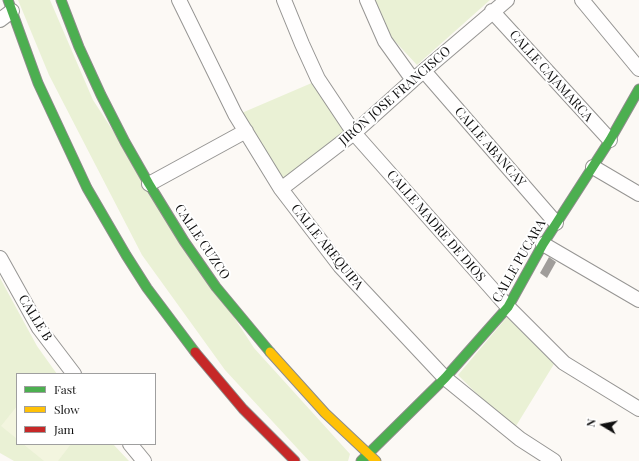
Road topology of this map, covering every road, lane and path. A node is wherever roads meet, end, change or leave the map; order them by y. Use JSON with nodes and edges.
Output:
{"nodes":[{"id":1,"x":61,"y":0,"type":"edge"},
{"id":2,"x":179,"y":0,"type":"edge"},
{"id":3,"x":284,"y":0,"type":"edge"},
{"id":4,"x":367,"y":0,"type":"edge"},
{"id":5,"x":507,"y":0,"type":"edge"},
{"id":6,"x":582,"y":0,"type":"edge"},
{"id":7,"x":10,"y":5,"type":"edge"},
{"id":8,"x":492,"y":11,"type":"junction"},
{"id":9,"x":0,"y":20,"type":"edge"},
{"id":10,"x":639,"y":69,"type":"edge"},
{"id":11,"x":424,"y":71,"type":"junction"},
{"id":12,"x":413,"y":80,"type":"junction"},
{"id":13,"x":639,"y":89,"type":"edge"},
{"id":14,"x":246,"y":131,"type":"junction"},
{"id":15,"x":354,"y":133,"type":"junction"},
{"id":16,"x":610,"y":140,"type":"junction"},
{"id":17,"x":593,"y":167,"type":"junction"},
{"id":18,"x":149,"y":184,"type":"junction"},
{"id":19,"x":281,"y":189,"type":"junction"},
{"id":20,"x":639,"y":194,"type":"edge"},
{"id":21,"x":556,"y":223,"type":"junction"},
{"id":22,"x":543,"y":244,"type":"junction"},
{"id":23,"x":0,"y":258,"type":"edge"},
{"id":24,"x":639,"y":300,"type":"edge"},
{"id":25,"x":508,"y":308,"type":"junction"},
{"id":26,"x":73,"y":373,"type":"edge"},
{"id":27,"x":445,"y":378,"type":"junction"},
{"id":28,"x":639,"y":410,"type":"edge"},
{"id":29,"x":131,"y":445,"type":"edge"},
{"id":30,"x":368,"y":459,"type":"edge"},
{"id":31,"x":144,"y":461,"type":"edge"},
{"id":32,"x":294,"y":461,"type":"edge"},
{"id":33,"x":554,"y":461,"type":"edge"}],
"edges":[{"from":1,"to":18,"type":"street","name":"CALLE CUZCO"},
{"from":2,"to":14,"type":"street","name":"CALLE AREQUIPA"},
{"from":3,"to":15,"type":"street","name":"CALLE MADRE DE DIOS"},
{"from":4,"to":12,"type":"street"},
{"from":5,"to":8,"type":"street","name":"JIRÓN JOSE FRANCISCO"},
{"from":6,"to":10,"type":"street"},
{"from":7,"to":9,"type":"street"},
{"from":7,"to":32,"type":"street"},
{"from":8,"to":11,"type":"street","name":"JIRÓN JOSE FRANCISCO"},
{"from":8,"to":16,"type":"street","name":"CALLE CAJAMARCA"},
{"from":11,"to":12,"type":"street","name":"JIRÓN JOSE FRANCISCO"},
{"from":11,"to":21,"type":"street","name":"CALLE ABANCAY"},
{"from":12,"to":15,"type":"street","name":"JIRÓN JOSE FRANCISCO"},
{"from":13,"to":16,"type":"street","name":"CALLE PUCARA"},
{"from":14,"to":18,"type":"street"},
{"from":14,"to":19,"type":"street","name":"CALLE AREQUIPA"},
{"from":15,"to":19,"type":"street","name":"JIRÓN JOSE FRANCISCO"},
{"from":15,"to":25,"type":"street","name":"CALLE MADRE DE DIOS"},
{"from":16,"to":17,"type":"street","name":"CALLE PUCARA"},
{"from":17,"to":20,"type":"street"},
{"from":17,"to":21,"type":"street","name":"CALLE PUCARA"},
{"from":18,"to":30,"type":"street","name":"CALLE CUZCO"},
{"from":19,"to":27,"type":"street","name":"CALLE AREQUIPA"},
{"from":21,"to":22,"type":"street","name":"CALLE PUCARA"},
{"from":22,"to":24,"type":"street"},
{"from":22,"to":25,"type":"street","name":"CALLE PUCARA"},
{"from":23,"to":26,"type":"street","name":"CALLE B"},
{"from":25,"to":27,"type":"street","name":"CALLE PUCARA"},
{"from":25,"to":28,"type":"street","name":"CALLE MADRE DE DIOS"},
{"from":27,"to":30,"type":"street","name":"CALLE PUCARA"},
{"from":27,"to":33,"type":"street","name":"CALLE AREQUIPA"},
{"from":29,"to":31,"type":"street"}]}
